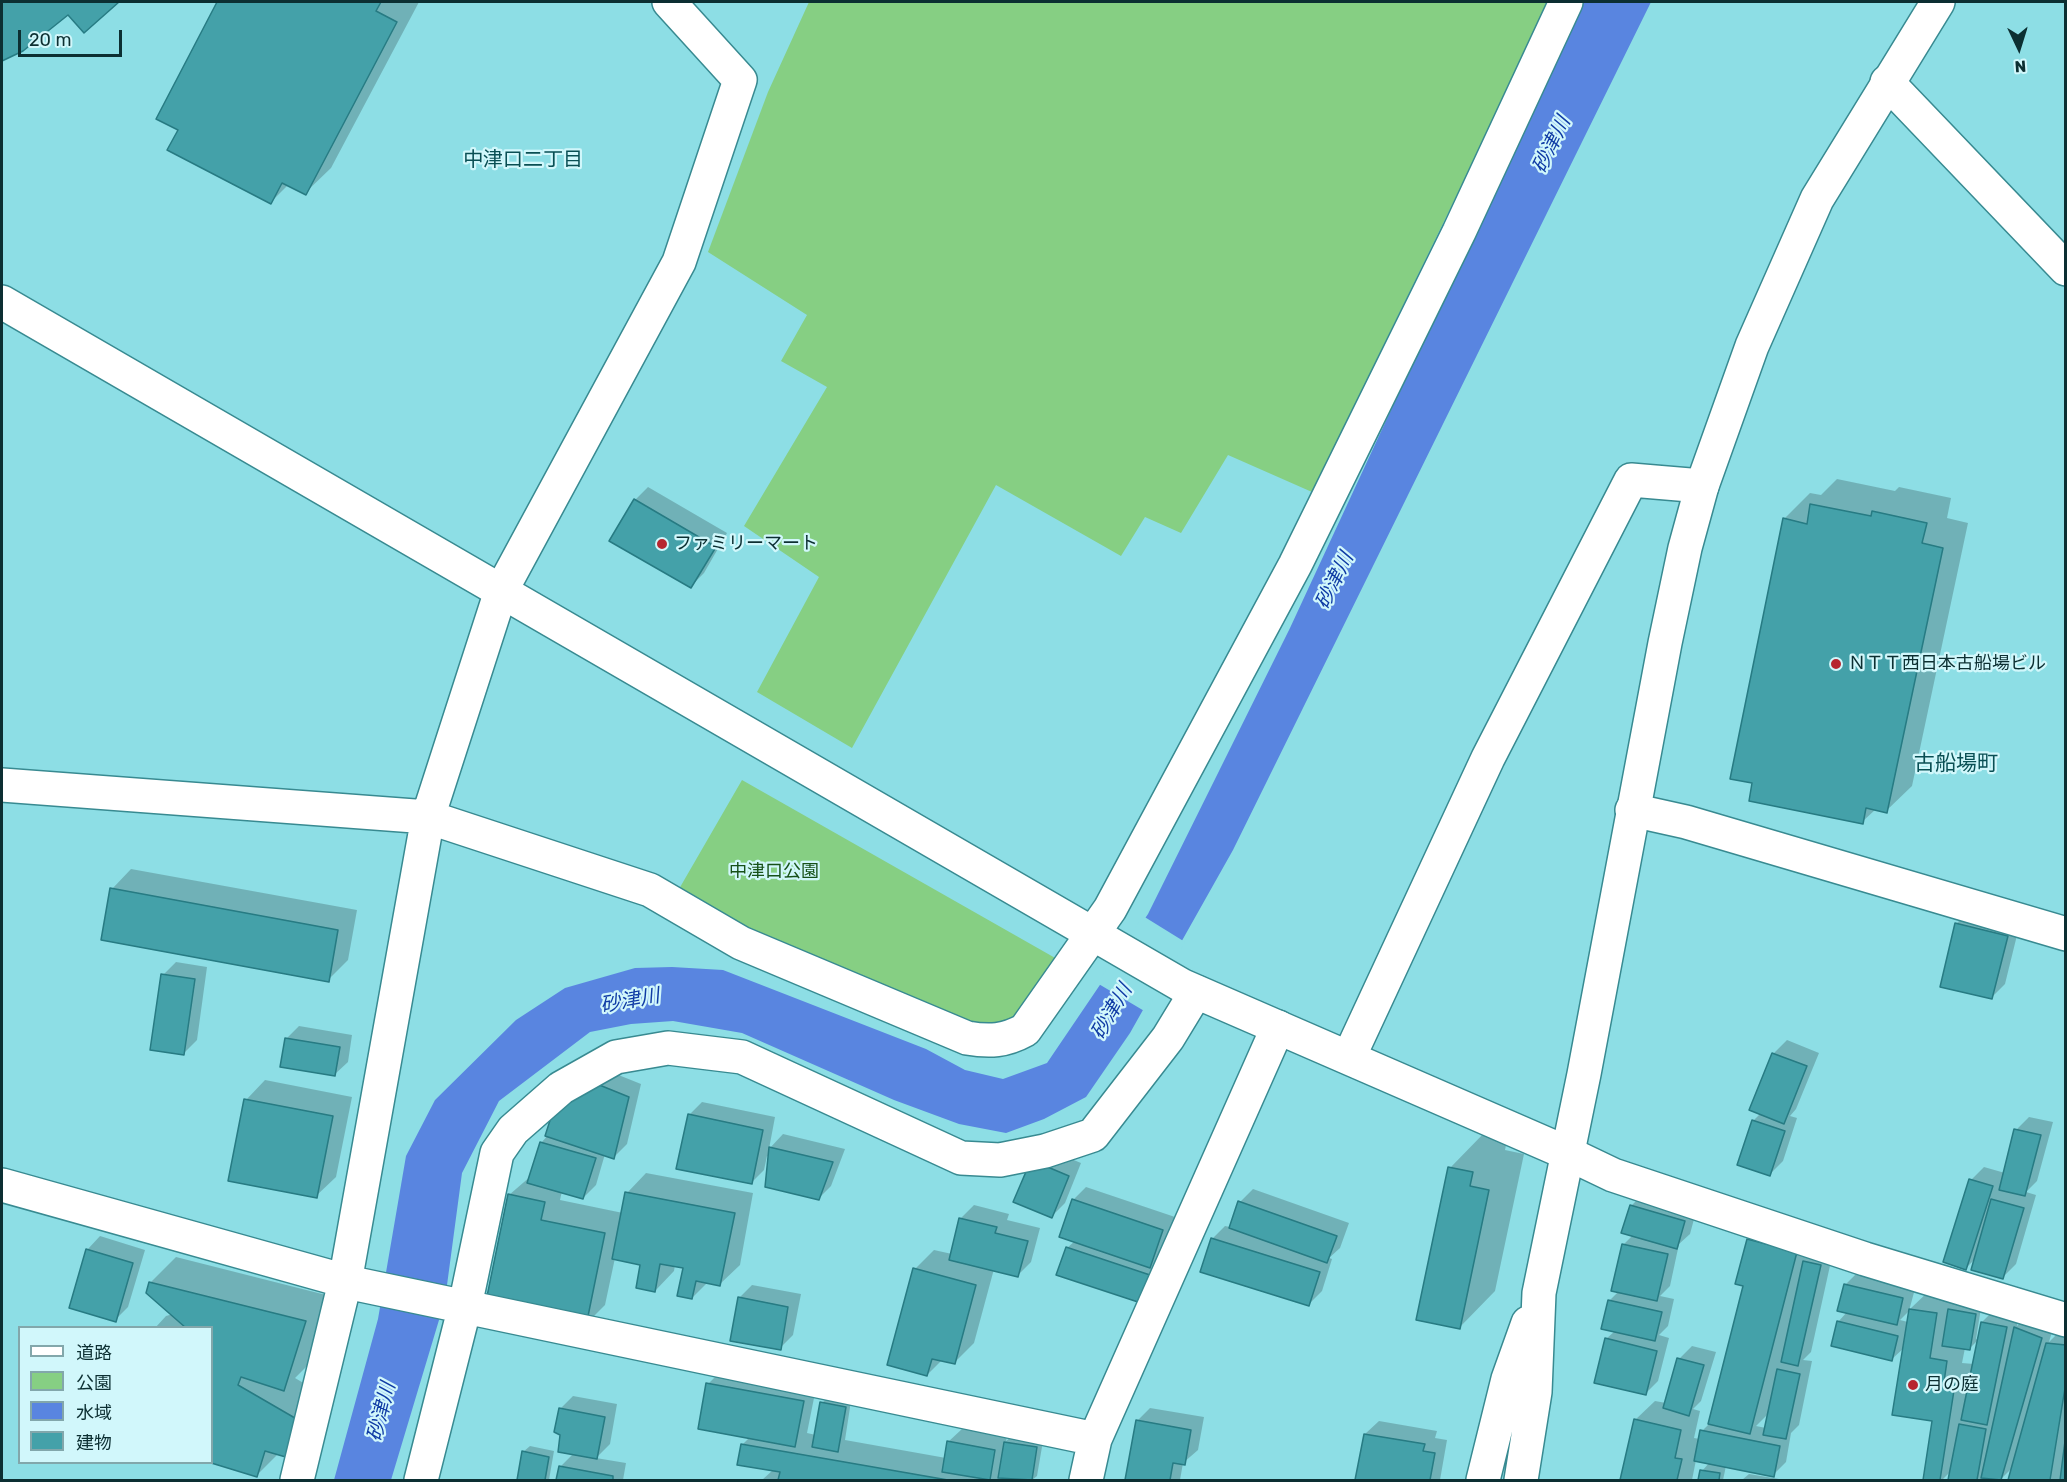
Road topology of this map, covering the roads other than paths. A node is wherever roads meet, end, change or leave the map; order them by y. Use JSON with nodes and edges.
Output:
{"nodes":[{"id":1,"x":669,"y":2,"type":"edge"},
{"id":2,"x":1566,"y":2,"type":"edge"},
{"id":3,"x":1938,"y":2,"type":"edge"},
{"id":4,"x":1887,"y":82,"type":"junction"},
{"id":5,"x":2066,"y":269,"type":"edge"},
{"id":6,"x":2,"y":302,"type":"edge"},
{"id":7,"x":1702,"y":486,"type":"junction"},
{"id":8,"x":501,"y":591,"type":"junction"},
{"id":9,"x":2,"y":785,"type":"edge"},
{"id":10,"x":1632,"y":810,"type":"junction"},
{"id":11,"x":428,"y":817,"type":"junction"},
{"id":12,"x":2066,"y":933,"type":"edge"},
{"id":13,"x":1102,"y":940,"type":"junction"},
{"id":14,"x":1189,"y":989,"type":"junction"},
{"id":15,"x":1278,"y":1027,"type":"junction"},
{"id":16,"x":1349,"y":1057,"type":"junction"},
{"id":17,"x":1566,"y":1153,"type":"junction"},
{"id":18,"x":2,"y":1185,"type":"edge"},
{"id":19,"x":350,"y":1283,"type":"junction"},
{"id":20,"x":1539,"y":1293,"type":"junction"},
{"id":21,"x":465,"y":1306,"type":"junction"},
{"id":22,"x":2066,"y":1320,"type":"edge"},
{"id":23,"x":1095,"y":1439,"type":"junction"},
{"id":24,"x":297,"y":1480,"type":"edge"},
{"id":25,"x":421,"y":1480,"type":"edge"},
{"id":26,"x":1086,"y":1480,"type":"edge"},
{"id":27,"x":1483,"y":1480,"type":"edge"},
{"id":28,"x":1521,"y":1480,"type":"edge"}],
"edges":[{"from":1,"to":8,"type":"street"},
{"from":2,"to":13,"type":"street"},
{"from":3,"to":4,"type":"street"},
{"from":4,"to":5,"type":"street"},
{"from":4,"to":7,"type":"street"},
{"from":6,"to":8,"type":"street"},
{"from":7,"to":10,"type":"street"},
{"from":7,"to":16,"type":"street"},
{"from":8,"to":11,"type":"street"},
{"from":8,"to":13,"type":"street"},
{"from":9,"to":11,"type":"street"},
{"from":10,"to":12,"type":"street"},
{"from":10,"to":17,"type":"street"},
{"from":11,"to":13,"type":"street"},
{"from":11,"to":19,"type":"street"},
{"from":13,"to":14,"type":"street"},
{"from":14,"to":15,"type":"street"},
{"from":14,"to":21,"type":"street"},
{"from":15,"to":16,"type":"street"},
{"from":15,"to":23,"type":"street"},
{"from":16,"to":17,"type":"street"},
{"from":17,"to":20,"type":"street"},
{"from":17,"to":22,"type":"street"},
{"from":18,"to":19,"type":"street"},
{"from":19,"to":21,"type":"street"},
{"from":19,"to":24,"type":"street"},
{"from":20,"to":27,"type":"street"},
{"from":20,"to":28,"type":"street"},
{"from":21,"to":23,"type":"street"},
{"from":21,"to":25,"type":"street"},
{"from":23,"to":26,"type":"street"}]}
